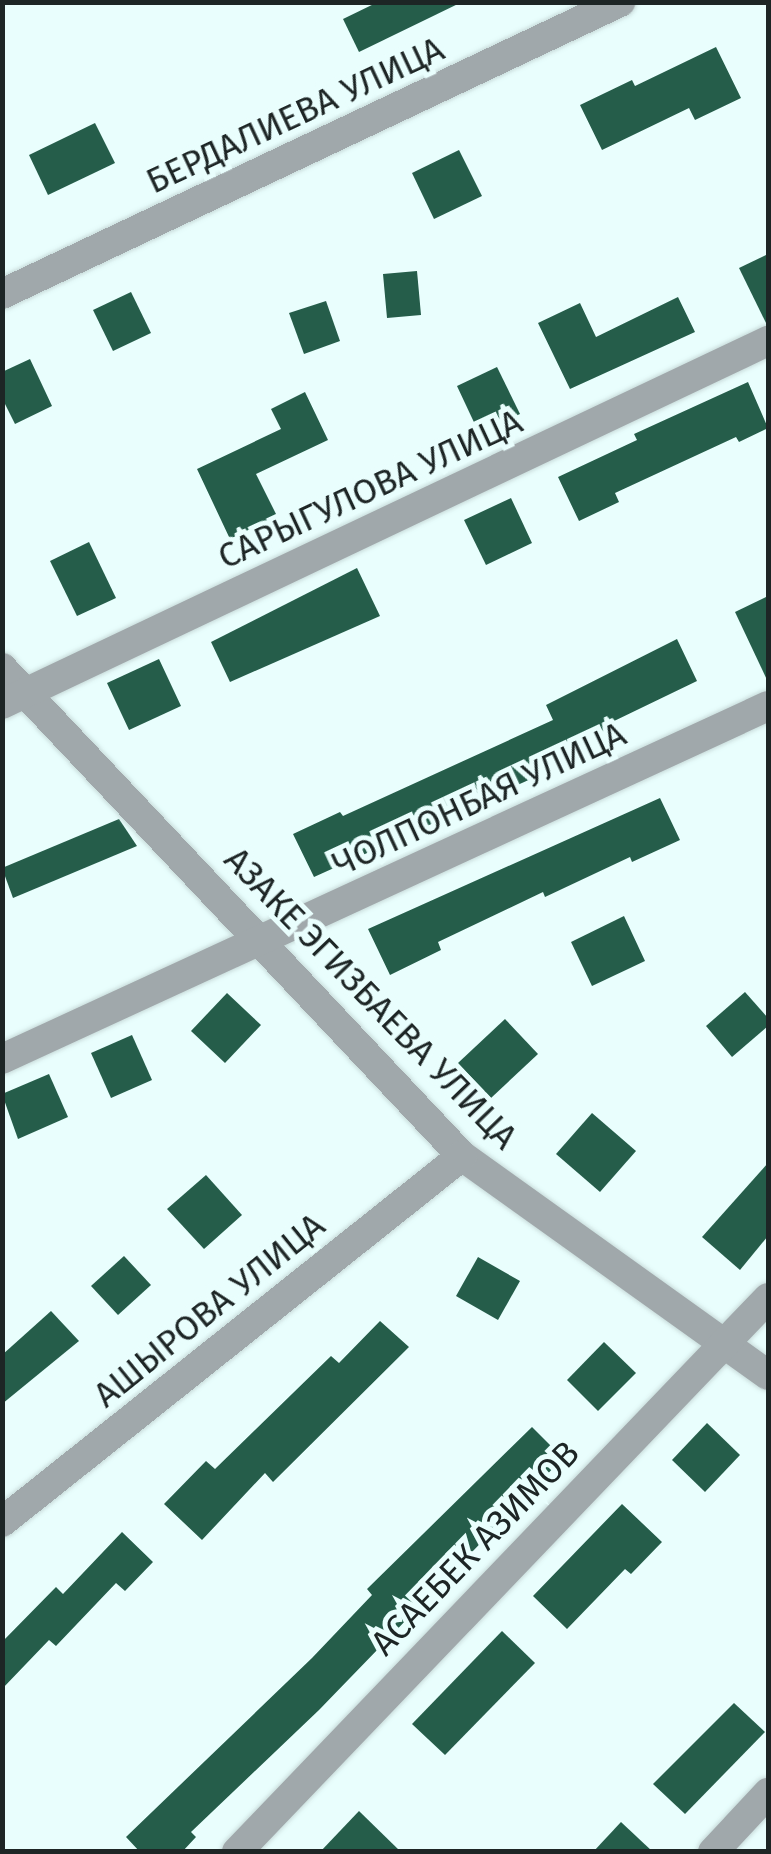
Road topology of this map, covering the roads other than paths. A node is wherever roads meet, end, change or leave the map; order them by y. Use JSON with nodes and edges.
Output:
{"nodes":[{"id":1,"x":620,"y":2,"type":"edge"},
{"id":2,"x":2,"y":294,"type":"edge"},
{"id":3,"x":768,"y":341,"type":"edge"},
{"id":4,"x":2,"y":668,"type":"edge"},
{"id":5,"x":15,"y":698,"type":"edge"},
{"id":6,"x":768,"y":706,"type":"edge"},
{"id":7,"x":263,"y":942,"type":"junction"},
{"id":8,"x":2,"y":1059,"type":"edge"},
{"id":9,"x":462,"y":1156,"type":"junction"},
{"id":10,"x":768,"y":1298,"type":"edge"},
{"id":11,"x":724,"y":1343,"type":"junction"},
{"id":12,"x":768,"y":1376,"type":"edge"},
{"id":13,"x":2,"y":1522,"type":"edge"},
{"id":14,"x":768,"y":1793,"type":"edge"},
{"id":15,"x":237,"y":1852,"type":"edge"},
{"id":16,"x":712,"y":1852,"type":"edge"}],
"edges":[{"from":1,"to":2,"type":"street","name":"БЕРДАЛИЕВА УЛИЦА"},
{"from":3,"to":5,"type":"street","name":"САРЫГУЛОВА УЛИЦА"},
{"from":4,"to":5,"type":"street","name":"АЗАКЕ ЭГИЗБАЕВА УЛИЦА"},
{"from":5,"to":7,"type":"street","name":"АЗАКЕ ЭГИЗБАЕВА УЛИЦА"},
{"from":6,"to":7,"type":"street","name":"ЧОЛПОНБАЯ УЛИЦА"},
{"from":7,"to":8,"type":"street","name":"ЧОЛПОНБАЯ УЛИЦА"},
{"from":7,"to":9,"type":"street","name":"АЗАКЕ ЭГИЗБАЕВА УЛИЦА"},
{"from":9,"to":11,"type":"street","name":"АЗАКЕ ЭГИЗБАЕВА УЛИЦА"},
{"from":9,"to":13,"type":"street","name":"АШЫРОВА УЛИЦА"},
{"from":10,"to":11,"type":"street","name":"АСАЕБЕК АЗИМОВ"},
{"from":11,"to":12,"type":"street","name":"АЗАКЕ ЭГИЗБАЕВА УЛИЦА"},
{"from":11,"to":15,"type":"street","name":"АСАЕБЕК АЗИМОВ"},
{"from":14,"to":16,"type":"street"}]}
